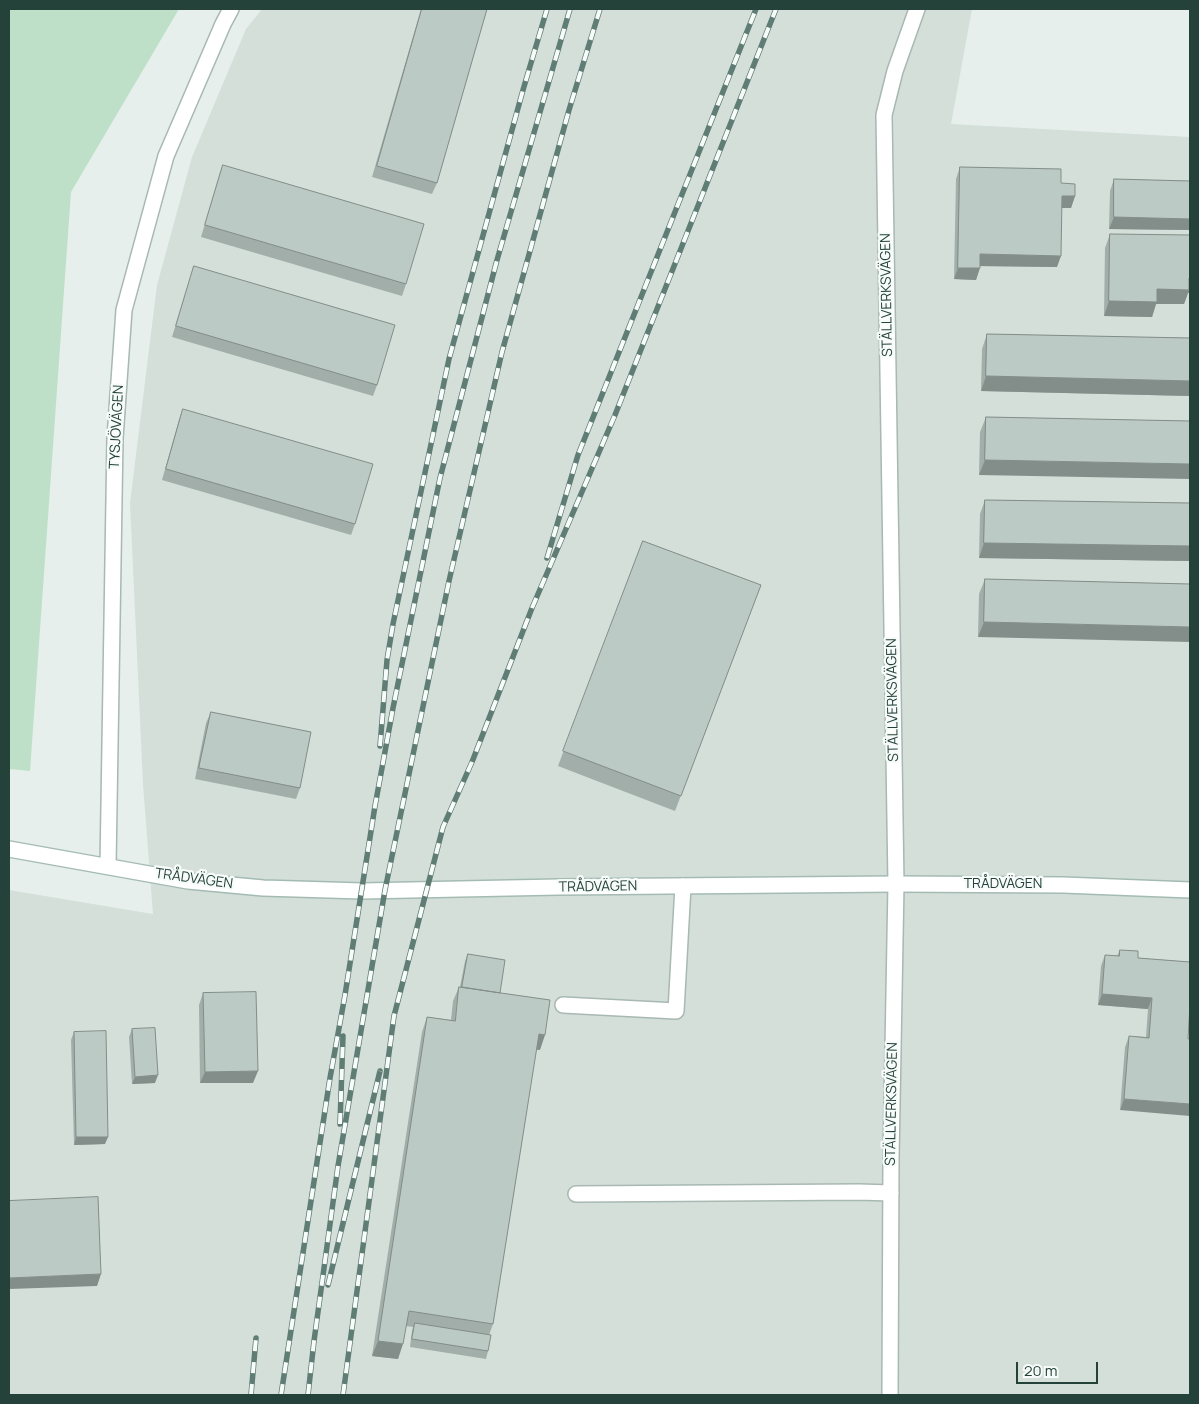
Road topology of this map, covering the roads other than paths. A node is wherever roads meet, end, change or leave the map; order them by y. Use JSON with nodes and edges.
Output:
{"nodes":[{"id":1,"x":231,"y":9,"type":"edge"},
{"id":2,"x":917,"y":9,"type":"edge"},
{"id":3,"x":9,"y":849,"type":"edge"},
{"id":4,"x":108,"y":866,"type":"junction"},
{"id":5,"x":896,"y":884,"type":"junction"},
{"id":6,"x":684,"y":886,"type":"junction"},
{"id":7,"x":1190,"y":890,"type":"edge"},
{"id":8,"x":563,"y":1005,"type":"dead end"},
{"id":9,"x":891,"y":1193,"type":"junction"},
{"id":10,"x":576,"y":1194,"type":"dead end"},
{"id":11,"x":890,"y":1395,"type":"edge"}],
"edges":[{"from":1,"to":4,"type":"street","name":"TYSJÖVÄGEN"},
{"from":2,"to":5,"type":"street","name":"STÄLLVERKSVÄGEN"},
{"from":3,"to":4,"type":"street","name":"TRÅDVÄGEN"},
{"from":4,"to":6,"type":"street","name":"TRÅDVÄGEN"},
{"from":5,"to":6,"type":"street","name":"TRÅDVÄGEN"},
{"from":5,"to":7,"type":"street","name":"TRÅDVÄGEN"},
{"from":5,"to":9,"type":"street","name":"STÄLLVERKSVÄGEN"},
{"from":6,"to":8,"type":"street"},
{"from":9,"to":10,"type":"street"},
{"from":9,"to":11,"type":"street","name":"STÄLLVERKSVÄGEN"}]}
